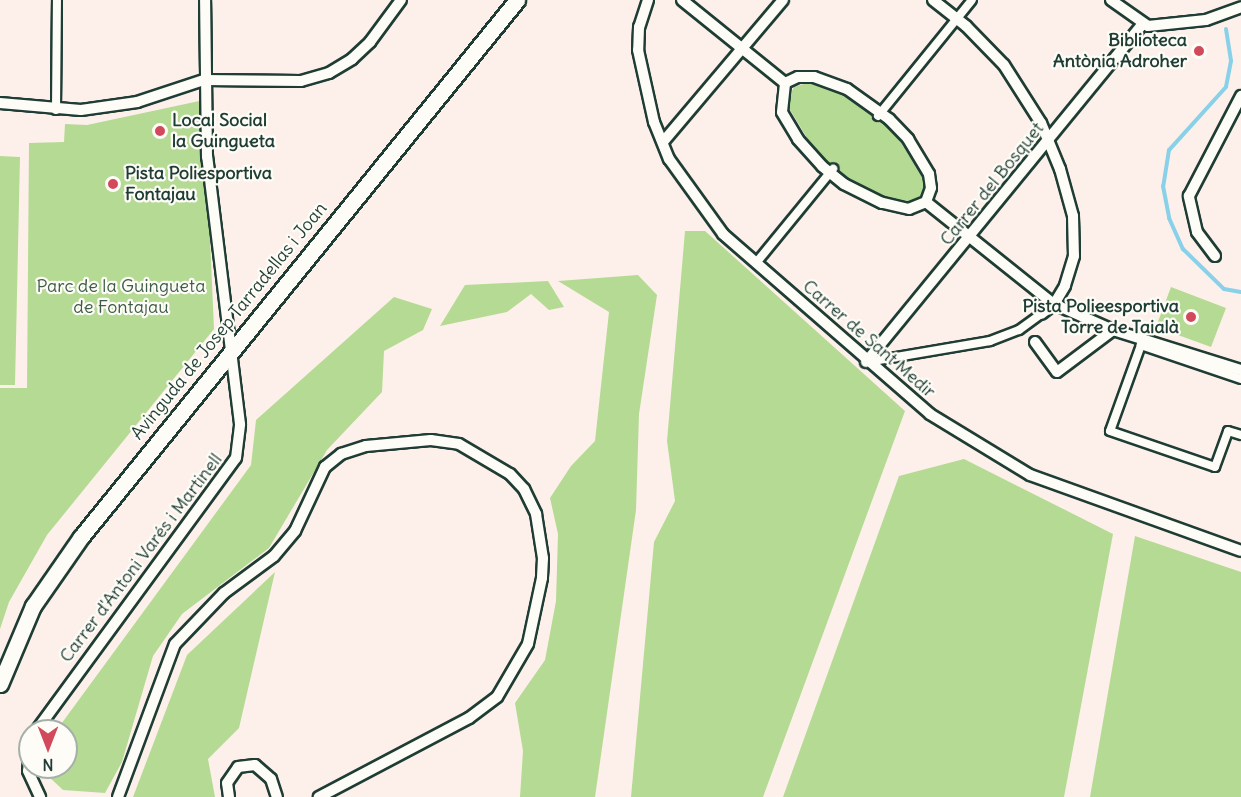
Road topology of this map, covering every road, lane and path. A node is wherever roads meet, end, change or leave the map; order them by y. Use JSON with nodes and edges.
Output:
{"nodes":[{"id":1,"x":57,"y":0,"type":"edge"},
{"id":2,"x":205,"y":0,"type":"edge"},
{"id":3,"x":401,"y":0,"type":"edge"},
{"id":4,"x":517,"y":0,"type":"edge"},
{"id":5,"x":648,"y":0,"type":"edge"},
{"id":6,"x":682,"y":0,"type":"edge"},
{"id":7,"x":783,"y":0,"type":"edge"},
{"id":8,"x":933,"y":0,"type":"edge"},
{"id":9,"x":972,"y":0,"type":"edge"},
{"id":10,"x":1111,"y":0,"type":"edge"},
{"id":11,"x":1240,"y":8,"type":"edge"},
{"id":12,"x":957,"y":19,"type":"junction"},
{"id":13,"x":1143,"y":25,"type":"junction"},
{"id":14,"x":742,"y":48,"type":"junction"},
{"id":15,"x":204,"y":80,"type":"junction"},
{"id":16,"x":220,"y":81,"type":"junction"},
{"id":17,"x":785,"y":83,"type":"junction"},
{"id":18,"x":1241,"y":96,"type":"edge"},
{"id":19,"x":204,"y":100,"type":"junction"},
{"id":20,"x":0,"y":103,"type":"edge"},
{"id":21,"x":56,"y":110,"type":"junction"},
{"id":22,"x":880,"y":114,"type":"junction"},
{"id":23,"x":1049,"y":140,"type":"junction"},
{"id":24,"x":663,"y":142,"type":"junction"},
{"id":25,"x":832,"y":171,"type":"junction"},
{"id":26,"x":926,"y":202,"type":"junction"},
{"id":27,"x":970,"y":237,"type":"junction"},
{"id":28,"x":1215,"y":256,"type":"dead end"},
{"id":29,"x":756,"y":263,"type":"junction"},
{"id":30,"x":1054,"y":304,"type":"junction"},
{"id":31,"x":1041,"y":314,"type":"joint"},
{"id":32,"x":1113,"y":330,"type":"junction"},
{"id":33,"x":1035,"y":342,"type":"dead end"},
{"id":34,"x":231,"y":349,"type":"junction"},
{"id":35,"x":866,"y":362,"type":"junction"},
{"id":36,"x":1241,"y":370,"type":"edge"},
{"id":37,"x":1241,"y":379,"type":"edge"},
{"id":38,"x":1241,"y":435,"type":"edge"},
{"id":39,"x":1241,"y":551,"type":"edge"},
{"id":40,"x":0,"y":684,"type":"edge"},
{"id":41,"x":45,"y":719,"type":"edge"},
{"id":42,"x":32,"y":779,"type":"edge"},
{"id":43,"x":40,"y":797,"type":"edge"},
{"id":44,"x":118,"y":797,"type":"edge"},
{"id":45,"x":229,"y":797,"type":"edge"},
{"id":46,"x":277,"y":797,"type":"edge"},
{"id":47,"x":319,"y":797,"type":"edge"}],
"edges":[{"from":1,"to":21,"type":"street"},
{"from":2,"to":15,"type":"street","name":"Carrer d'Antoni Varés i Martinell"},
{"from":3,"to":16,"type":"street"},
{"from":4,"to":34,"type":"main road","name":"Avinguda de Josep Tarradellas i Joan"},
{"from":5,"to":24,"type":"street","name":"Carrer de Sant Medir"},
{"from":6,"to":14,"type":"street"},
{"from":7,"to":14,"type":"street"},
{"from":8,"to":12,"type":"street"},
{"from":9,"to":12,"type":"street"},
{"from":10,"to":13,"type":"street"},
{"from":11,"to":13,"type":"street"},
{"from":12,"to":22,"type":"street"},
{"from":12,"to":23,"type":"street"},
{"from":13,"to":23,"type":"street","name":"Carrer del Bosquet"},
{"from":14,"to":17,"type":"street"},
{"from":14,"to":24,"type":"street"},
{"from":15,"to":16,"type":"street"},
{"from":15,"to":19,"type":"street","name":"Carrer d'Antoni Varés i Martinell"},
{"from":15,"to":21,"type":"street"},
{"from":16,"to":19,"type":"street"},
{"from":17,"to":22,"type":"street"},
{"from":17,"to":25,"type":"street"},
{"from":18,"to":28,"type":"street"},
{"from":19,"to":34,"type":"street","name":"Carrer d'Antoni Varés i Martinell"},
{"from":20,"to":21,"type":"street"},
{"from":22,"to":26,"type":"street"},
{"from":23,"to":27,"type":"street","name":"Carrer del Bosquet"},
{"from":23,"to":30,"type":"street"},
{"from":24,"to":29,"type":"street","name":"Carrer de Sant Medir"},
{"from":25,"to":26,"type":"street"},
{"from":25,"to":29,"type":"street"},
{"from":26,"to":27,"type":"street"},
{"from":27,"to":30,"type":"street"},
{"from":27,"to":35,"type":"street","name":"Carrer del Bosquet"},
{"from":29,"to":35,"type":"street","name":"Carrer de Sant Medir"},
{"from":30,"to":31,"type":"street"},
{"from":30,"to":32,"type":"street"},
{"from":31,"to":35,"type":"street"},
{"from":32,"to":33,"type":"street"},
{"from":32,"to":36,"type":"street"},
{"from":34,"to":40,"type":"main road","name":"Avinguda de Josep Tarradellas i Joan"},
{"from":34,"to":41,"type":"street","name":"Carrer d'Antoni Varés i Martinell"},
{"from":35,"to":39,"type":"street","name":"Carrer de Sant Medir"},
{"from":37,"to":38,"type":"street"},
{"from":42,"to":43,"type":"street"},
{"from":44,"to":47,"type":"street"},
{"from":45,"to":46,"type":"street"}]}
